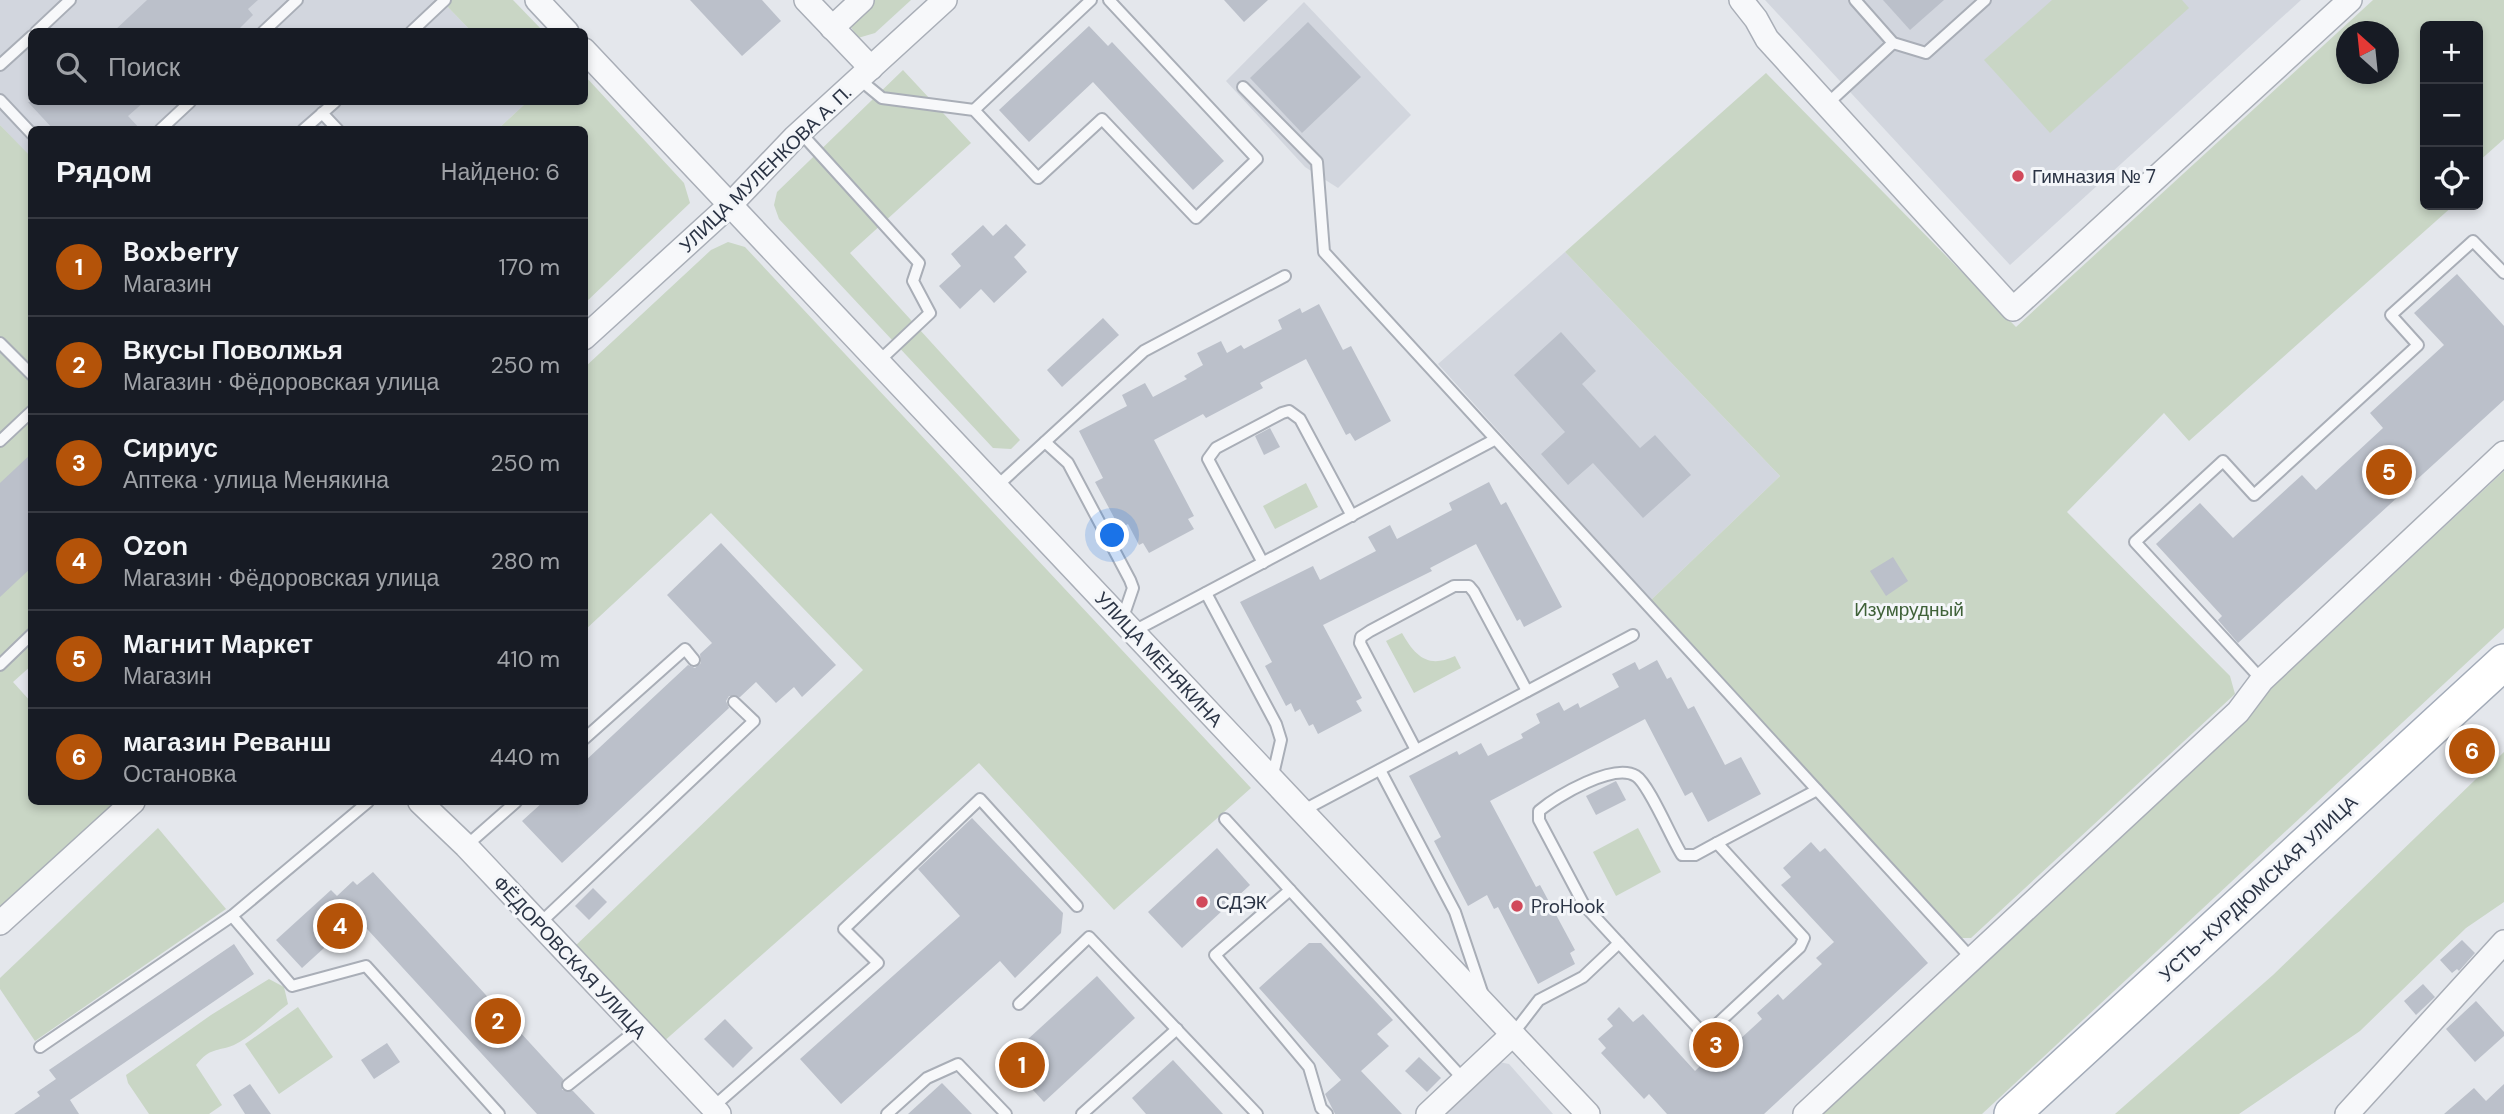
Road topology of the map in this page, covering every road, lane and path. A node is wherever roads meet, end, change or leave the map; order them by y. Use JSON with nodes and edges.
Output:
{"nodes":[{"id":1,"x":69,"y":0,"type":"edge"},
{"id":2,"x":297,"y":0,"type":"edge"},
{"id":3,"x":445,"y":0,"type":"edge"},
{"id":4,"x":537,"y":0,"type":"edge"},
{"id":5,"x":806,"y":0,"type":"edge"},
{"id":6,"x":862,"y":0,"type":"edge"},
{"id":7,"x":945,"y":0,"type":"edge"},
{"id":8,"x":1091,"y":0,"type":"edge"},
{"id":9,"x":1109,"y":0,"type":"edge"},
{"id":10,"x":1854,"y":0,"type":"edge"},
{"id":11,"x":1984,"y":0,"type":"edge"},
{"id":12,"x":2350,"y":0,"type":"edge"},
{"id":13,"x":1745,"y":1,"type":"edge"},
{"id":14,"x":40,"y":28,"type":"edge"},
{"id":15,"x":267,"y":28,"type":"edge"},
{"id":16,"x":415,"y":28,"type":"edge"},
{"id":17,"x":563,"y":28,"type":"edge"},
{"id":18,"x":832,"y":28,"type":"junction"},
{"id":19,"x":28,"y":40,"type":"edge"},
{"id":20,"x":1893,"y":43,"type":"junction"},
{"id":21,"x":588,"y":54,"type":"edge"},
{"id":22,"x":0,"y":65,"type":"edge"},
{"id":23,"x":865,"y":73,"type":"junction"},
{"id":24,"x":1243,"y":87,"type":"dead end"},
{"id":25,"x":0,"y":100,"type":"edge"},
{"id":26,"x":187,"y":105,"type":"edge"},
{"id":27,"x":331,"y":105,"type":"edge"},
{"id":28,"x":1826,"y":105,"type":"junction"},
{"id":29,"x":974,"y":110,"type":"junction"},
{"id":30,"x":322,"y":113,"type":"junction"},
{"id":31,"x":164,"y":126,"type":"edge"},
{"id":32,"x":307,"y":126,"type":"edge"},
{"id":33,"x":334,"y":126,"type":"edge"},
{"id":34,"x":28,"y":130,"type":"edge"},
{"id":35,"x":800,"y":132,"type":"junction"},
{"id":36,"x":730,"y":205,"type":"junction"},
{"id":37,"x":2504,"y":273,"type":"edge"},
{"id":38,"x":1285,"y":276,"type":"dead end"},
{"id":39,"x":588,"y":334,"type":"edge"},
{"id":40,"x":0,"y":343,"type":"edge"},
{"id":41,"x":879,"y":361,"type":"junction"},
{"id":42,"x":28,"y":371,"type":"edge"},
{"id":43,"x":28,"y":415,"type":"edge"},
{"id":44,"x":1494,"y":440,"type":"junction"},
{"id":45,"x":0,"y":441,"type":"edge"},
{"id":46,"x":1045,"y":442,"type":"junction"},
{"id":47,"x":2504,"y":453,"type":"edge"},
{"id":48,"x":997,"y":486,"type":"junction"},
{"id":49,"x":1352,"y":516,"type":"junction"},
{"id":50,"x":1262,"y":563,"type":"junction"},
{"id":51,"x":1206,"y":593,"type":"junction"},
{"id":52,"x":1128,"y":626,"type":"junction"},
{"id":53,"x":1633,"y":635,"type":"dead end"},
{"id":54,"x":28,"y":638,"type":"edge"},
{"id":55,"x":694,"y":660,"type":"dead end"},
{"id":56,"x":2504,"y":662,"type":"edge"},
{"id":57,"x":0,"y":665,"type":"edge"},
{"id":58,"x":2262,"y":680,"type":"junction"},
{"id":59,"x":1527,"y":691,"type":"junction"},
{"id":60,"x":734,"y":702,"type":"dead end"},
{"id":61,"x":588,"y":735,"type":"edge"},
{"id":62,"x":1416,"y":750,"type":"junction"},
{"id":63,"x":1380,"y":770,"type":"junction"},
{"id":64,"x":1272,"y":779,"type":"junction"},
{"id":65,"x":1817,"y":790,"type":"junction"},
{"id":66,"x":130,"y":805,"type":"edge"},
{"id":67,"x":364,"y":805,"type":"edge"},
{"id":68,"x":423,"y":805,"type":"edge"},
{"id":69,"x":513,"y":805,"type":"edge"},
{"id":70,"x":1302,"y":811,"type":"junction"},
{"id":71,"x":1225,"y":819,"type":"dead end"},
{"id":72,"x":1717,"y":843,"type":"junction"},
{"id":73,"x":466,"y":846,"type":"junction"},
{"id":74,"x":1290,"y":890,"type":"junction"},
{"id":75,"x":1077,"y":906,"type":"dead end"},
{"id":76,"x":232,"y":916,"type":"junction"},
{"id":77,"x":0,"y":923,"type":"edge"},
{"id":78,"x":539,"y":924,"type":"junction"},
{"id":79,"x":2504,"y":942,"type":"edge"},
{"id":80,"x":1619,"y":943,"type":"junction"},
{"id":81,"x":1972,"y":959,"type":"junction"},
{"id":82,"x":1019,"y":1004,"type":"dead end"},
{"id":83,"x":1489,"y":1010,"type":"junction"},
{"id":84,"x":638,"y":1029,"type":"junction"},
{"id":85,"x":1177,"y":1029,"type":"junction"},
{"id":86,"x":1512,"y":1035,"type":"junction"},
{"id":87,"x":40,"y":1047,"type":"dead end"},
{"id":88,"x":1465,"y":1081,"type":"junction"},
{"id":89,"x":568,"y":1085,"type":"dead end"},
{"id":90,"x":716,"y":1111,"type":"edge"},
{"id":91,"x":499,"y":1114,"type":"edge"},
{"id":92,"x":887,"y":1114,"type":"edge"},
{"id":93,"x":1006,"y":1114,"type":"edge"},
{"id":94,"x":1082,"y":1114,"type":"edge"},
{"id":95,"x":1257,"y":1114,"type":"edge"},
{"id":96,"x":1326,"y":1114,"type":"edge"},
{"id":97,"x":1428,"y":1114,"type":"edge"},
{"id":98,"x":1588,"y":1114,"type":"edge"},
{"id":99,"x":1805,"y":1114,"type":"edge"},
{"id":100,"x":2012,"y":1114,"type":"edge"},
{"id":101,"x":2347,"y":1114,"type":"edge"}],
"edges":[{"from":1,"to":14,"type":"lane"},
{"from":2,"to":15,"type":"lane"},
{"from":3,"to":16,"type":"lane"},
{"from":4,"to":17,"type":"street"},
{"from":5,"to":18,"type":"street"},
{"from":6,"to":18,"type":"street"},
{"from":7,"to":23,"type":"street","name":"УЛИЦА МУЛЕНКОВА А. П."},
{"from":8,"to":29,"type":"lane"},
{"from":9,"to":29,"type":"lane"},
{"from":10,"to":20,"type":"lane"},
{"from":11,"to":20,"type":"lane"},
{"from":12,"to":28,"type":"street"},
{"from":13,"to":28,"type":"street"},
{"from":18,"to":23,"type":"street"},
{"from":19,"to":22,"type":"lane"},
{"from":20,"to":28,"type":"lane"},
{"from":21,"to":36,"type":"street","name":"УЛИЦА МЕНЯКИНА"},
{"from":23,"to":29,"type":"lane"},
{"from":23,"to":35,"type":"street","name":"УЛИЦА МУЛЕНКОВА А. П."},
{"from":24,"to":44,"type":"lane"},
{"from":25,"to":34,"type":"lane"},
{"from":26,"to":31,"type":"lane"},
{"from":27,"to":30,"type":"lane"},
{"from":30,"to":32,"type":"lane"},
{"from":30,"to":33,"type":"lane"},
{"from":35,"to":36,"type":"street","name":"УЛИЦА МУЛЕНКОВА А. П."},
{"from":35,"to":41,"type":"lane"},
{"from":36,"to":39,"type":"street","name":"УЛИЦА МУЛЕНКОВА А. П."},
{"from":36,"to":41,"type":"street","name":"УЛИЦА МЕНЯКИНА"},
{"from":37,"to":58,"type":"lane"},
{"from":38,"to":46,"type":"lane"},
{"from":40,"to":42,"type":"lane"},
{"from":41,"to":48,"type":"street","name":"УЛИЦА МЕНЯКИНА"},
{"from":43,"to":45,"type":"lane"},
{"from":44,"to":49,"type":"lane"},
{"from":44,"to":65,"type":"lane"},
{"from":46,"to":48,"type":"lane"},
{"from":46,"to":52,"type":"lane"},
{"from":47,"to":58,"type":"street"},
{"from":48,"to":52,"type":"street","name":"УЛИЦА МЕНЯКИНА"},
{"from":49,"to":50,"type":"lane"},
{"from":49,"to":50,"type":"lane"},
{"from":50,"to":51,"type":"lane"},
{"from":51,"to":52,"type":"lane"},
{"from":51,"to":64,"type":"lane"},
{"from":52,"to":64,"type":"street","name":"УЛИЦА МЕНЯКИНА"},
{"from":53,"to":59,"type":"lane"},
{"from":54,"to":57,"type":"lane"},
{"from":55,"to":61,"type":"lane"},
{"from":56,"to":100,"type":"main road","name":"УСТЬ-КУРДЮМСКАЯ УЛИЦА"},
{"from":58,"to":81,"type":"street"},
{"from":59,"to":62,"type":"lane"},
{"from":59,"to":62,"type":"lane"},
{"from":60,"to":78,"type":"lane"},
{"from":62,"to":63,"type":"lane"},
{"from":63,"to":70,"type":"lane"},
{"from":63,"to":83,"type":"lane"},
{"from":64,"to":70,"type":"street","name":"УЛИЦА МЕНЯКИНА"},
{"from":65,"to":72,"type":"lane"},
{"from":65,"to":81,"type":"lane"},
{"from":66,"to":77,"type":"street"},
{"from":67,"to":76,"type":"lane"},
{"from":68,"to":73,"type":"street","name":"ФЁДОРОВСКАЯ УЛИЦА"},
{"from":69,"to":73,"type":"lane"},
{"from":70,"to":83,"type":"street","name":"УЛИЦА МЕНЯКИНА"},
{"from":71,"to":74,"type":"lane"},
{"from":72,"to":80,"type":"lane"},
{"from":72,"to":80,"type":"lane"},
{"from":73,"to":78,"type":"street","name":"ФЁДОРОВСКАЯ УЛИЦА"},
{"from":74,"to":88,"type":"lane"},
{"from":74,"to":96,"type":"lane"},
{"from":75,"to":90,"type":"lane"},
{"from":76,"to":87,"type":"lane"},
{"from":76,"to":91,"type":"lane"},
{"from":78,"to":84,"type":"street","name":"ФЁДОРОВСКАЯ УЛИЦА"},
{"from":79,"to":101,"type":"street"},
{"from":80,"to":86,"type":"lane"},
{"from":81,"to":99,"type":"street"},
{"from":82,"to":85,"type":"lane"},
{"from":83,"to":86,"type":"street","name":"УЛИЦА МЕНЯКИНА"},
{"from":84,"to":89,"type":"lane"},
{"from":84,"to":90,"type":"street","name":"ФЁДОРОВСКАЯ УЛИЦА"},
{"from":85,"to":94,"type":"lane"},
{"from":85,"to":95,"type":"lane"},
{"from":86,"to":88,"type":"street"},
{"from":86,"to":98,"type":"street","name":"УЛИЦА МЕНЯКИНА"},
{"from":88,"to":97,"type":"street"},
{"from":92,"to":93,"type":"lane"}]}
